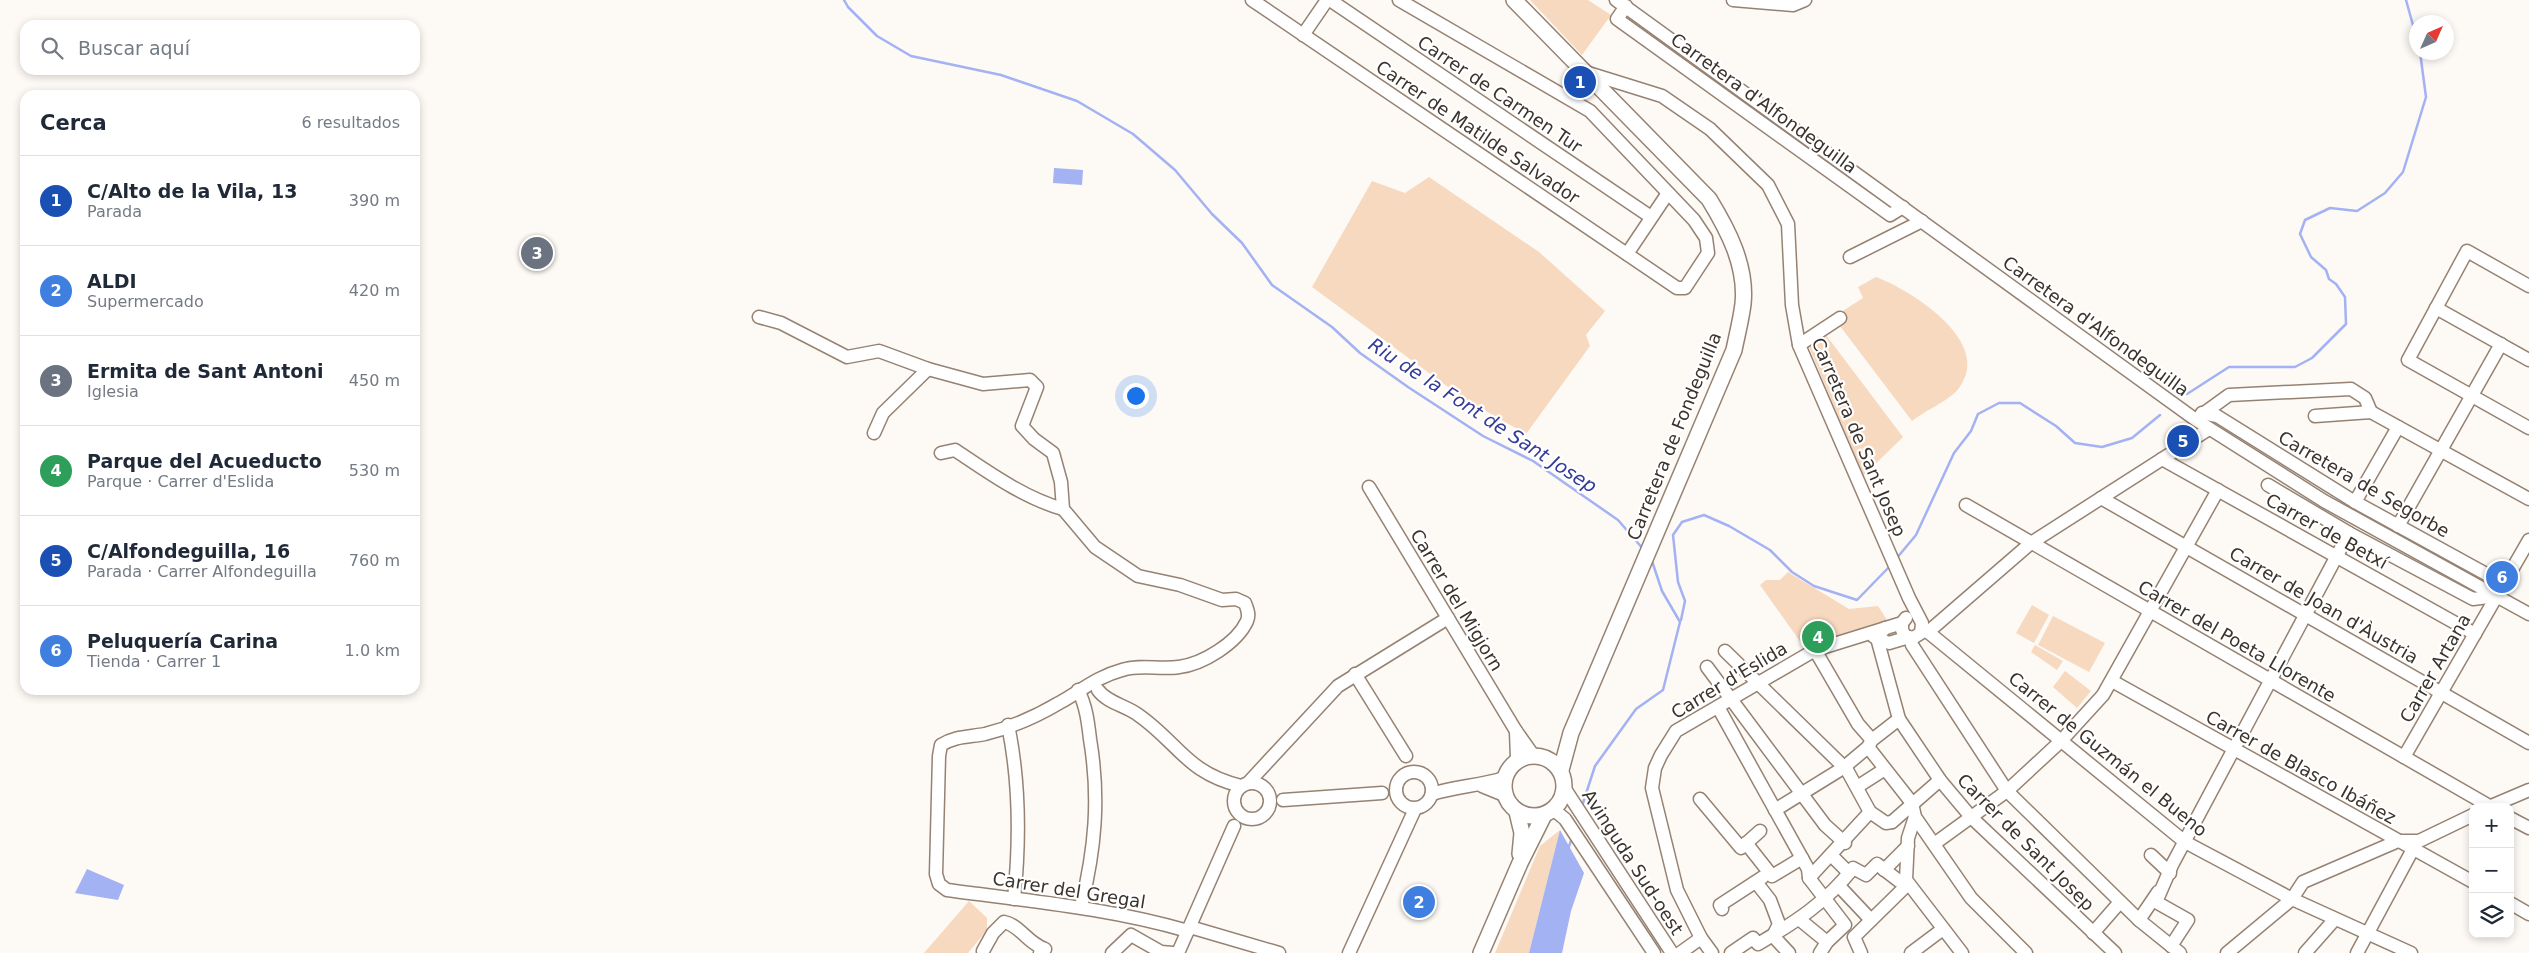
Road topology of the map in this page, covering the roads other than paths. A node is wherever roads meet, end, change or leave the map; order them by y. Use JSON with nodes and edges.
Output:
{"nodes":[{"id":1,"x":1252,"y":0,"type":"edge"},
{"id":2,"x":1328,"y":0,"type":"edge"},
{"id":3,"x":1399,"y":0,"type":"edge"},
{"id":4,"x":1514,"y":0,"type":"edge"},
{"id":5,"x":1733,"y":0,"type":"edge"},
{"id":6,"x":1805,"y":0,"type":"edge"},
{"id":7,"x":1621,"y":3,"type":"edge"},
{"id":8,"x":1523,"y":5,"type":"edge"},
{"id":9,"x":1303,"y":34,"type":"junction"},
{"id":10,"x":1588,"y":73,"type":"junction"},
{"id":11,"x":1668,"y":193,"type":"junction"},
{"id":12,"x":1651,"y":217,"type":"junction"},
{"id":13,"x":1922,"y":221,"type":"junction"},
{"id":14,"x":1626,"y":254,"type":"junction"},
{"id":15,"x":1850,"y":257,"type":"dead end"},
{"id":16,"x":2529,"y":286,"type":"edge"},
{"id":17,"x":2436,"y":308,"type":"junction"},
{"id":18,"x":759,"y":317,"type":"dead end"},
{"id":19,"x":1840,"y":318,"type":"dead end"},
{"id":20,"x":2501,"y":344,"type":"junction"},
{"id":21,"x":1799,"y":346,"type":"junction"},
{"id":22,"x":2529,"y":360,"type":"edge"},
{"id":23,"x":928,"y":369,"type":"junction"},
{"id":24,"x":2472,"y":396,"type":"junction"},
{"id":25,"x":2371,"y":412,"type":"junction"},
{"id":26,"x":2315,"y":416,"type":"dead end"},
{"id":27,"x":2199,"y":417,"type":"junction"},
{"id":28,"x":2398,"y":427,"type":"junction"},
{"id":29,"x":2529,"y":428,"type":"edge"},
{"id":30,"x":2209,"y":429,"type":"junction"},
{"id":31,"x":874,"y":433,"type":"dead end"},
{"id":32,"x":2441,"y":451,"type":"junction"},
{"id":33,"x":941,"y":453,"type":"dead end"},
{"id":34,"x":2162,"y":459,"type":"junction"},
{"id":35,"x":2268,"y":484,"type":"dead end"},
{"id":36,"x":1369,"y":487,"type":"dead end"},
{"id":37,"x":2218,"y":490,"type":"junction"},
{"id":38,"x":2101,"y":498,"type":"junction"},
{"id":39,"x":2529,"y":500,"type":"edge"},
{"id":40,"x":2356,"y":502,"type":"junction"},
{"id":41,"x":1966,"y":505,"type":"dead end"},
{"id":42,"x":1062,"y":509,"type":"junction"},
{"id":43,"x":2398,"y":526,"type":"junction"},
{"id":44,"x":2349,"y":533,"type":"junction"},
{"id":45,"x":2529,"y":540,"type":"edge"},
{"id":46,"x":2031,"y":543,"type":"junction"},
{"id":47,"x":2187,"y":548,"type":"junction"},
{"id":48,"x":2336,"y":557,"type":"junction"},
{"id":49,"x":2496,"y":596,"type":"junction"},
{"id":50,"x":2151,"y":612,"type":"junction"},
{"id":51,"x":2306,"y":614,"type":"junction"},
{"id":52,"x":2529,"y":614,"type":"edge"},
{"id":53,"x":1448,"y":618,"type":"junction"},
{"id":54,"x":1918,"y":618,"type":"junction"},
{"id":55,"x":1902,"y":623,"type":"junction"},
{"id":56,"x":1926,"y":631,"type":"junction"},
{"id":57,"x":1876,"y":634,"type":"junction"},
{"id":58,"x":2475,"y":634,"type":"junction"},
{"id":59,"x":1909,"y":637,"type":"junction"},
{"id":60,"x":1815,"y":650,"type":"junction"},
{"id":61,"x":1725,"y":651,"type":"dead end"},
{"id":62,"x":1707,"y":667,"type":"dead end"},
{"id":63,"x":1355,"y":674,"type":"junction"},
{"id":64,"x":2271,"y":680,"type":"junction"},
{"id":65,"x":2112,"y":681,"type":"junction"},
{"id":66,"x":1758,"y":683,"type":"junction"},
{"id":67,"x":1092,"y":690,"type":"junction"},
{"id":68,"x":2441,"y":693,"type":"junction"},
{"id":69,"x":1731,"y":699,"type":"junction"},
{"id":70,"x":1718,"y":707,"type":"junction"},
{"id":71,"x":1899,"y":719,"type":"junction"},
{"id":72,"x":1008,"y":725,"type":"junction"},
{"id":73,"x":1516,"y":731,"type":"junction"},
{"id":74,"x":1571,"y":733,"type":"junction"},
{"id":75,"x":2062,"y":741,"type":"junction"},
{"id":76,"x":2529,"y":743,"type":"edge"},
{"id":77,"x":1870,"y":744,"type":"junction"},
{"id":78,"x":2234,"y":750,"type":"junction"},
{"id":79,"x":1540,"y":756,"type":"junction"},
{"id":80,"x":2404,"y":757,"type":"junction"},
{"id":81,"x":1518,"y":759,"type":"junction"},
{"id":82,"x":1843,"y":768,"type":"junction"},
{"id":83,"x":1885,"y":768,"type":"junction"},
{"id":84,"x":1561,"y":770,"type":"junction"},
{"id":85,"x":1412,"y":773,"type":"junction"},
{"id":86,"x":1504,"y":778,"type":"junction"},
{"id":87,"x":1940,"y":780,"type":"junction"},
{"id":88,"x":1482,"y":786,"type":"junction"},
{"id":89,"x":1245,"y":787,"type":"junction"},
{"id":90,"x":1857,"y":787,"type":"junction"},
{"id":91,"x":1432,"y":788,"type":"junction"},
{"id":92,"x":2529,"y":790,"type":"edge"},
{"id":93,"x":2007,"y":791,"type":"junction"},
{"id":94,"x":1568,"y":794,"type":"junction"},
{"id":95,"x":1802,"y":794,"type":"junction"},
{"id":96,"x":1504,"y":795,"type":"junction"},
{"id":97,"x":1700,"y":799,"type":"dead end"},
{"id":98,"x":1404,"y":800,"type":"junction"},
{"id":99,"x":1269,"y":802,"type":"junction"},
{"id":100,"x":1912,"y":803,"type":"junction"},
{"id":101,"x":2483,"y":803,"type":"edge"},
{"id":102,"x":2499,"y":803,"type":"edge"},
{"id":103,"x":1775,"y":810,"type":"junction"},
{"id":104,"x":1517,"y":812,"type":"junction"},
{"id":105,"x":1870,"y":812,"type":"junction"},
{"id":106,"x":1242,"y":815,"type":"junction"},
{"id":107,"x":1554,"y":815,"type":"junction"},
{"id":108,"x":1915,"y":816,"type":"junction"},
{"id":109,"x":1971,"y":817,"type":"junction"},
{"id":110,"x":2469,"y":817,"type":"edge"},
{"id":111,"x":2514,"y":820,"type":"edge"},
{"id":112,"x":1892,"y":822,"type":"junction"},
{"id":113,"x":2529,"y":828,"type":"edge"},
{"id":114,"x":1760,"y":831,"type":"dead end"},
{"id":115,"x":2398,"y":841,"type":"junction"},
{"id":116,"x":1845,"y":842,"type":"junction"},
{"id":117,"x":1908,"y":842,"type":"junction"},
{"id":118,"x":2185,"y":842,"type":"junction"},
{"id":119,"x":1934,"y":844,"type":"junction"},
{"id":120,"x":1743,"y":846,"type":"junction"},
{"id":121,"x":2413,"y":849,"type":"junction"},
{"id":122,"x":2151,"y":855,"type":"dead end"},
{"id":123,"x":1832,"y":856,"type":"junction"},
{"id":124,"x":1802,"y":858,"type":"junction"},
{"id":125,"x":1520,"y":863,"type":"junction"},
{"id":126,"x":1881,"y":867,"type":"junction"},
{"id":127,"x":1770,"y":873,"type":"junction"},
{"id":128,"x":2170,"y":873,"type":"junction"},
{"id":129,"x":1849,"y":874,"type":"junction"},
{"id":130,"x":1809,"y":878,"type":"junction"},
{"id":131,"x":2469,"y":880,"type":"edge"},
{"id":132,"x":1756,"y":882,"type":"junction"},
{"id":133,"x":1907,"y":882,"type":"junction"},
{"id":134,"x":1839,"y":886,"type":"junction"},
{"id":135,"x":1014,"y":899,"type":"junction"},
{"id":136,"x":2292,"y":899,"type":"junction"},
{"id":137,"x":1824,"y":900,"type":"junction"},
{"id":138,"x":2120,"y":902,"type":"junction"},
{"id":139,"x":2514,"y":905,"type":"edge"},
{"id":140,"x":1081,"y":907,"type":"junction"},
{"id":141,"x":1722,"y":909,"type":"dead end"},
{"id":142,"x":2529,"y":914,"type":"edge"},
{"id":143,"x":1800,"y":919,"type":"junction"},
{"id":144,"x":2335,"y":919,"type":"junction"},
{"id":145,"x":1871,"y":920,"type":"junction"},
{"id":146,"x":2139,"y":920,"type":"junction"},
{"id":147,"x":1189,"y":929,"type":"junction"},
{"id":148,"x":1943,"y":929,"type":"junction"},
{"id":149,"x":2093,"y":933,"type":"junction"},
{"id":150,"x":2368,"y":933,"type":"junction"},
{"id":151,"x":1773,"y":936,"type":"junction"},
{"id":152,"x":1701,"y":938,"type":"junction"},
{"id":153,"x":1827,"y":942,"type":"junction"},
{"id":154,"x":2175,"y":950,"type":"edge"},
{"id":155,"x":2110,"y":951,"type":"edge"},
{"id":156,"x":983,"y":952,"type":"edge"},
{"id":157,"x":1040,"y":953,"type":"edge"},
{"id":158,"x":1112,"y":953,"type":"edge"},
{"id":159,"x":1165,"y":953,"type":"edge"},
{"id":160,"x":1178,"y":953,"type":"edge"},
{"id":161,"x":1279,"y":953,"type":"edge"},
{"id":162,"x":1349,"y":953,"type":"edge"},
{"id":163,"x":1481,"y":953,"type":"edge"},
{"id":164,"x":1654,"y":953,"type":"edge"},
{"id":165,"x":1672,"y":953,"type":"edge"},
{"id":166,"x":1680,"y":953,"type":"edge"},
{"id":167,"x":1712,"y":953,"type":"edge"},
{"id":168,"x":1731,"y":953,"type":"edge"},
{"id":169,"x":1789,"y":953,"type":"edge"},
{"id":170,"x":1820,"y":953,"type":"edge"},
{"id":171,"x":1861,"y":953,"type":"edge"},
{"id":172,"x":1912,"y":953,"type":"edge"},
{"id":173,"x":1962,"y":953,"type":"edge"},
{"id":174,"x":2026,"y":953,"type":"edge"},
{"id":175,"x":2227,"y":953,"type":"edge"},
{"id":176,"x":2305,"y":953,"type":"edge"},
{"id":177,"x":2357,"y":953,"type":"edge"},
{"id":178,"x":2411,"y":953,"type":"edge"}],
"edges":[{"from":1,"to":9,"type":"street","name":"Carrer de Matilde Salvador"},
{"from":2,"to":9,"type":"street"},
{"from":2,"to":12,"type":"street","name":"Carrer de Carmen Tur"},
{"from":3,"to":11,"type":"street"},
{"from":4,"to":8,"type":"main road","name":"Carretera de Fondeguilla"},
{"from":5,"to":6,"type":"street"},
{"from":7,"to":13,"type":"street","name":"Carretera d'Alfondeguilla"},
{"from":8,"to":10,"type":"main road","name":"Carretera de Fondeguilla"},
{"from":9,"to":14,"type":"street","name":"Carrer de Matilde Salvador"},
{"from":10,"to":21,"type":"street","name":"Carretera de Sant Josep"},
{"from":10,"to":74,"type":"main road","name":"Carretera de Fondeguilla"},
{"from":11,"to":12,"type":"street"},
{"from":11,"to":14,"type":"street","name":"Carrer de Matilde Salvador"},
{"from":12,"to":14,"type":"street"},
{"from":13,"to":15,"type":"street"},
{"from":13,"to":27,"type":"street","name":"Carretera d'Alfondeguilla"},
{"from":16,"to":17,"type":"street"},
{"from":17,"to":20,"type":"street"},
{"from":17,"to":24,"type":"street"},
{"from":18,"to":23,"type":"street"},
{"from":19,"to":21,"type":"street"},
{"from":20,"to":22,"type":"street"},
{"from":20,"to":24,"type":"street"},
{"from":21,"to":54,"type":"street","name":"Carretera de Sant Josep"},
{"from":23,"to":31,"type":"street"},
{"from":23,"to":42,"type":"street"},
{"from":24,"to":29,"type":"street"},
{"from":24,"to":32,"type":"street"},
{"from":25,"to":26,"type":"street"},
{"from":25,"to":27,"type":"street"},
{"from":25,"to":28,"type":"street"},
{"from":27,"to":30,"type":"street","name":"Carretera de Segorbe"},
{"from":27,"to":40,"type":"street","name":"Carretera de Segorbe"},
{"from":28,"to":32,"type":"street"},
{"from":28,"to":40,"type":"street"},
{"from":30,"to":34,"type":"street"},
{"from":30,"to":49,"type":"street","name":"Carretera de Segorbe"},
{"from":32,"to":39,"type":"street"},
{"from":32,"to":43,"type":"street"},
{"from":33,"to":42,"type":"street"},
{"from":34,"to":37,"type":"street","name":"Carrer de Betxí"},
{"from":34,"to":38,"type":"street"},
{"from":35,"to":44,"type":"street"},
{"from":36,"to":53,"type":"street","name":"Carrer del Migjorn"},
{"from":37,"to":47,"type":"street"},
{"from":37,"to":48,"type":"street","name":"Carrer de Betxí"},
{"from":38,"to":46,"type":"street"},
{"from":38,"to":47,"type":"street","name":"Carrer de Joan d'Àustria"},
{"from":40,"to":43,"type":"street","name":"Carretera de Segorbe"},
{"from":41,"to":46,"type":"street","name":"Carrer del Poeta Llorente"},
{"from":42,"to":67,"type":"street"},
{"from":43,"to":49,"type":"street","name":"Carretera de Segorbe"},
{"from":44,"to":48,"type":"street"},
{"from":44,"to":49,"type":"street"},
{"from":45,"to":49,"type":"street","name":"Carrer Artana"},
{"from":46,"to":50,"type":"street","name":"Carrer del Poeta Llorente"},
{"from":46,"to":56,"type":"street"},
{"from":47,"to":50,"type":"street"},
{"from":47,"to":51,"type":"street","name":"Carrer de Joan d'Àustria"},
{"from":48,"to":51,"type":"street"},
{"from":48,"to":58,"type":"street","name":"Carrer de Betxí"},
{"from":49,"to":52,"type":"street","name":"Carretera de Segorbe"},
{"from":49,"to":58,"type":"street","name":"Carrer Artana"},
{"from":50,"to":64,"type":"street","name":"Carrer del Poeta Llorente"},
{"from":50,"to":65,"type":"street"},
{"from":51,"to":64,"type":"street"},
{"from":51,"to":68,"type":"street","name":"Carrer de Joan d'Àustria"},
{"from":53,"to":63,"type":"street"},
{"from":53,"to":73,"type":"street","name":"Carrer del Migjorn"},
{"from":54,"to":55,"type":"street"},
{"from":54,"to":56,"type":"street"},
{"from":55,"to":57,"type":"street","name":"Carrer d'Eslida"},
{"from":55,"to":59,"type":"street"},
{"from":56,"to":59,"type":"street"},
{"from":56,"to":75,"type":"street","name":"Carrer de Guzmán el Bueno"},
{"from":57,"to":59,"type":"street"},
{"from":57,"to":60,"type":"street","name":"Carrer d'Eslida"},
{"from":57,"to":71,"type":"street","name":"Carrer de Sant Josep"},
{"from":58,"to":68,"type":"street","name":"Carrer Artana"},
{"from":59,"to":93,"type":"street"},
{"from":60,"to":66,"type":"street","name":"Carrer d'Eslida"},
{"from":60,"to":77,"type":"street"},
{"from":61,"to":66,"type":"street"},
{"from":62,"to":69,"type":"street"},
{"from":63,"to":85,"type":"street"},
{"from":63,"to":89,"type":"street"},
{"from":64,"to":78,"type":"street"},
{"from":64,"to":80,"type":"street","name":"Carrer del Poeta Llorente"},
{"from":65,"to":75,"type":"street"},
{"from":65,"to":78,"type":"street","name":"Carrer de Blasco Ibáñez"},
{"from":66,"to":69,"type":"street","name":"Carrer d'Eslida"},
{"from":66,"to":82,"type":"street"},
{"from":67,"to":72,"type":"street"},
{"from":67,"to":89,"type":"street"},
{"from":67,"to":140,"type":"street"},
{"from":68,"to":76,"type":"street","name":"Carrer de Joan d'Àustria"},
{"from":68,"to":80,"type":"street","name":"Carrer Artana"},
{"from":69,"to":70,"type":"street","name":"Carrer d'Eslida"},
{"from":69,"to":95,"type":"street"},
{"from":70,"to":103,"type":"street"},
{"from":70,"to":152,"type":"street","name":"Carrer d'Eslida"},
{"from":71,"to":77,"type":"street"},
{"from":71,"to":87,"type":"street","name":"Carrer de Sant Josep"},
{"from":72,"to":135,"type":"street"},
{"from":72,"to":135,"type":"street","name":"Carrer del Gregal"},
{"from":73,"to":79,"type":"street","name":"Carrer del Migjorn"},
{"from":73,"to":81,"type":"street","name":"Carrer del Migjorn"},
{"from":74,"to":79,"type":"main road","name":"Carretera de Fondeguilla"},
{"from":74,"to":84,"type":"main road","name":"Carretera de Fondeguilla"},
{"from":75,"to":93,"type":"street"},
{"from":75,"to":118,"type":"street","name":"Carrer de Guzmán el Bueno"},
{"from":77,"to":82,"type":"street"},
{"from":77,"to":83,"type":"street"},
{"from":78,"to":115,"type":"street","name":"Carrer de Blasco Ibáñez"},
{"from":78,"to":118,"type":"street"},
{"from":79,"to":81,"type":"main road"},
{"from":79,"to":84,"type":"main road"},
{"from":80,"to":101,"type":"street","name":"Carrer del Poeta Llorente"},
{"from":81,"to":86,"type":"main road"},
{"from":82,"to":90,"type":"street"},
{"from":82,"to":95,"type":"street"},
{"from":83,"to":90,"type":"street"},
{"from":83,"to":100,"type":"street"},
{"from":84,"to":94,"type":"main road"},
{"from":85,"to":91,"type":"street"},
{"from":85,"to":98,"type":"street"},
{"from":86,"to":88,"type":"street"},
{"from":86,"to":96,"type":"main road"},
{"from":87,"to":100,"type":"street"},
{"from":87,"to":109,"type":"street","name":"Carrer de Sant Josep"},
{"from":88,"to":91,"type":"street"},
{"from":88,"to":96,"type":"street"},
{"from":89,"to":99,"type":"street"},
{"from":89,"to":106,"type":"street"},
{"from":90,"to":105,"type":"street"},
{"from":91,"to":98,"type":"street"},
{"from":92,"to":102,"type":"street"},
{"from":93,"to":109,"type":"street"},
{"from":93,"to":138,"type":"street"},
{"from":94,"to":107,"type":"main road"},
{"from":94,"to":165,"type":"street","name":"Avinguda Sud-oest"},
{"from":95,"to":103,"type":"street"},
{"from":95,"to":116,"type":"street"},
{"from":96,"to":104,"type":"main road"},
{"from":97,"to":120,"type":"street"},
{"from":98,"to":99,"type":"street"},
{"from":98,"to":162,"type":"street"},
{"from":99,"to":106,"type":"street"},
{"from":100,"to":108,"type":"street"},
{"from":100,"to":112,"type":"street"},
{"from":103,"to":124,"type":"street"},
{"from":104,"to":107,"type":"main road"},
{"from":104,"to":125,"type":"main road"},
{"from":105,"to":112,"type":"street"},
{"from":105,"to":116,"type":"street"},
{"from":106,"to":147,"type":"street"},
{"from":107,"to":125,"type":"main road"},
{"from":107,"to":164,"type":"street","name":"Avinguda Sud-oest"},
{"from":108,"to":117,"type":"street"},
{"from":108,"to":119,"type":"street"},
{"from":109,"to":119,"type":"street"},
{"from":109,"to":149,"type":"street","name":"Carrer de Sant Josep"},
{"from":110,"to":115,"type":"street"},
{"from":111,"to":113,"type":"street"},
{"from":112,"to":117,"type":"street"},
{"from":114,"to":120,"type":"street"},
{"from":115,"to":121,"type":"street","name":"Carrer de Blasco Ibáñez"},
{"from":115,"to":136,"type":"street"},
{"from":116,"to":123,"type":"street"},
{"from":117,"to":126,"type":"street"},
{"from":117,"to":133,"type":"street"},
{"from":118,"to":128,"type":"street"},
{"from":118,"to":136,"type":"street","name":"Carrer de Guzmán el Bueno"},
{"from":119,"to":174,"type":"street"},
{"from":120,"to":127,"type":"street"},
{"from":121,"to":131,"type":"street","name":"Carrer de Blasco Ibáñez"},
{"from":121,"to":150,"type":"street"},
{"from":122,"to":128,"type":"street"},
{"from":123,"to":129,"type":"street"},
{"from":123,"to":130,"type":"street"},
{"from":124,"to":127,"type":"street"},
{"from":124,"to":130,"type":"street"},
{"from":125,"to":163,"type":"main road"},
{"from":126,"to":129,"type":"street"},
{"from":126,"to":133,"type":"street"},
{"from":127,"to":132,"type":"street"},
{"from":128,"to":146,"type":"street"},
{"from":128,"to":154,"type":"street"},
{"from":129,"to":134,"type":"street"},
{"from":130,"to":137,"type":"street"},
{"from":132,"to":141,"type":"street"},
{"from":132,"to":151,"type":"street"},
{"from":133,"to":145,"type":"street"},
{"from":133,"to":148,"type":"street"},
{"from":134,"to":137,"type":"street"},
{"from":134,"to":145,"type":"street"},
{"from":135,"to":140,"type":"street","name":"Carrer del Gregal"},
{"from":136,"to":144,"type":"street","name":"Carrer de Guzmán el Bueno"},
{"from":136,"to":175,"type":"street"},
{"from":137,"to":143,"type":"street"},
{"from":137,"to":153,"type":"street"},
{"from":138,"to":146,"type":"street"},
{"from":138,"to":149,"type":"street"},
{"from":139,"to":142,"type":"street"},
{"from":140,"to":147,"type":"street","name":"Carrer del Gregal"},
{"from":143,"to":151,"type":"street"},
{"from":143,"to":153,"type":"street"},
{"from":144,"to":150,"type":"street","name":"Carrer de Guzmán el Bueno"},
{"from":144,"to":176,"type":"street"},
{"from":145,"to":171,"type":"street"},
{"from":146,"to":154,"type":"street"},
{"from":147,"to":160,"type":"street"},
{"from":147,"to":161,"type":"street","name":"Carrer del Gregal"},
{"from":148,"to":172,"type":"street"},
{"from":148,"to":173,"type":"street"},
{"from":149,"to":155,"type":"street","name":"Carrer de Sant Josep"},
{"from":150,"to":177,"type":"street"},
{"from":150,"to":178,"type":"street","name":"Carrer de Guzmán el Bueno"},
{"from":151,"to":168,"type":"street"},
{"from":151,"to":169,"type":"street"},
{"from":152,"to":166,"type":"street"},
{"from":152,"to":167,"type":"street","name":"Carrer d'Eslida"},
{"from":153,"to":170,"type":"street"},
{"from":156,"to":157,"type":"street"},
{"from":158,"to":159,"type":"street"}]}
